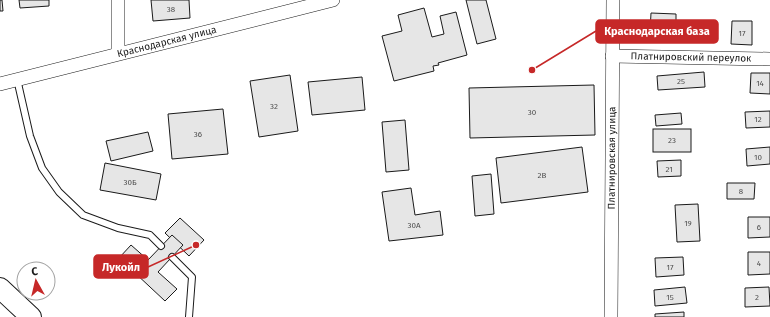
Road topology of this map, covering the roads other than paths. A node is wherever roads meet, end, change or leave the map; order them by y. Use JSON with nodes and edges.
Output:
{"nodes":[{"id":1,"x":118,"y":0,"type":"edge"},
{"id":2,"x":333,"y":0,"type":"edge"},
{"id":3,"x":613,"y":0,"type":"edge"},
{"id":4,"x":118,"y":53,"type":"junction"},
{"id":5,"x":612,"y":56,"type":"junction"},
{"id":6,"x":770,"y":59,"type":"edge"},
{"id":7,"x":17,"y":79,"type":"junction"},
{"id":8,"x":0,"y":84,"type":"edge"},
{"id":9,"x":161,"y":246,"type":"dead end"},
{"id":10,"x":172,"y":257,"type":"dead end"},
{"id":11,"x":0,"y":288,"type":"edge"},
{"id":12,"x":28,"y":315,"type":"edge"},
{"id":13,"x":189,"y":317,"type":"edge"},
{"id":14,"x":611,"y":317,"type":"edge"}],
"edges":[{"from":1,"to":4,"type":"street"},
{"from":2,"to":4,"type":"street","name":"Краснодарская улица"},
{"from":3,"to":5,"type":"street","name":"Платнировская улица"},
{"from":4,"to":7,"type":"street","name":"Краснодарская улица"},
{"from":5,"to":6,"type":"street","name":"Платнировский переулок"},
{"from":5,"to":14,"type":"street","name":"Платнировская улица"},
{"from":7,"to":8,"type":"street","name":"Краснодарская улица"},
{"from":7,"to":9,"type":"lane"},
{"from":10,"to":13,"type":"lane"},
{"from":11,"to":12,"type":"main road"}]}
